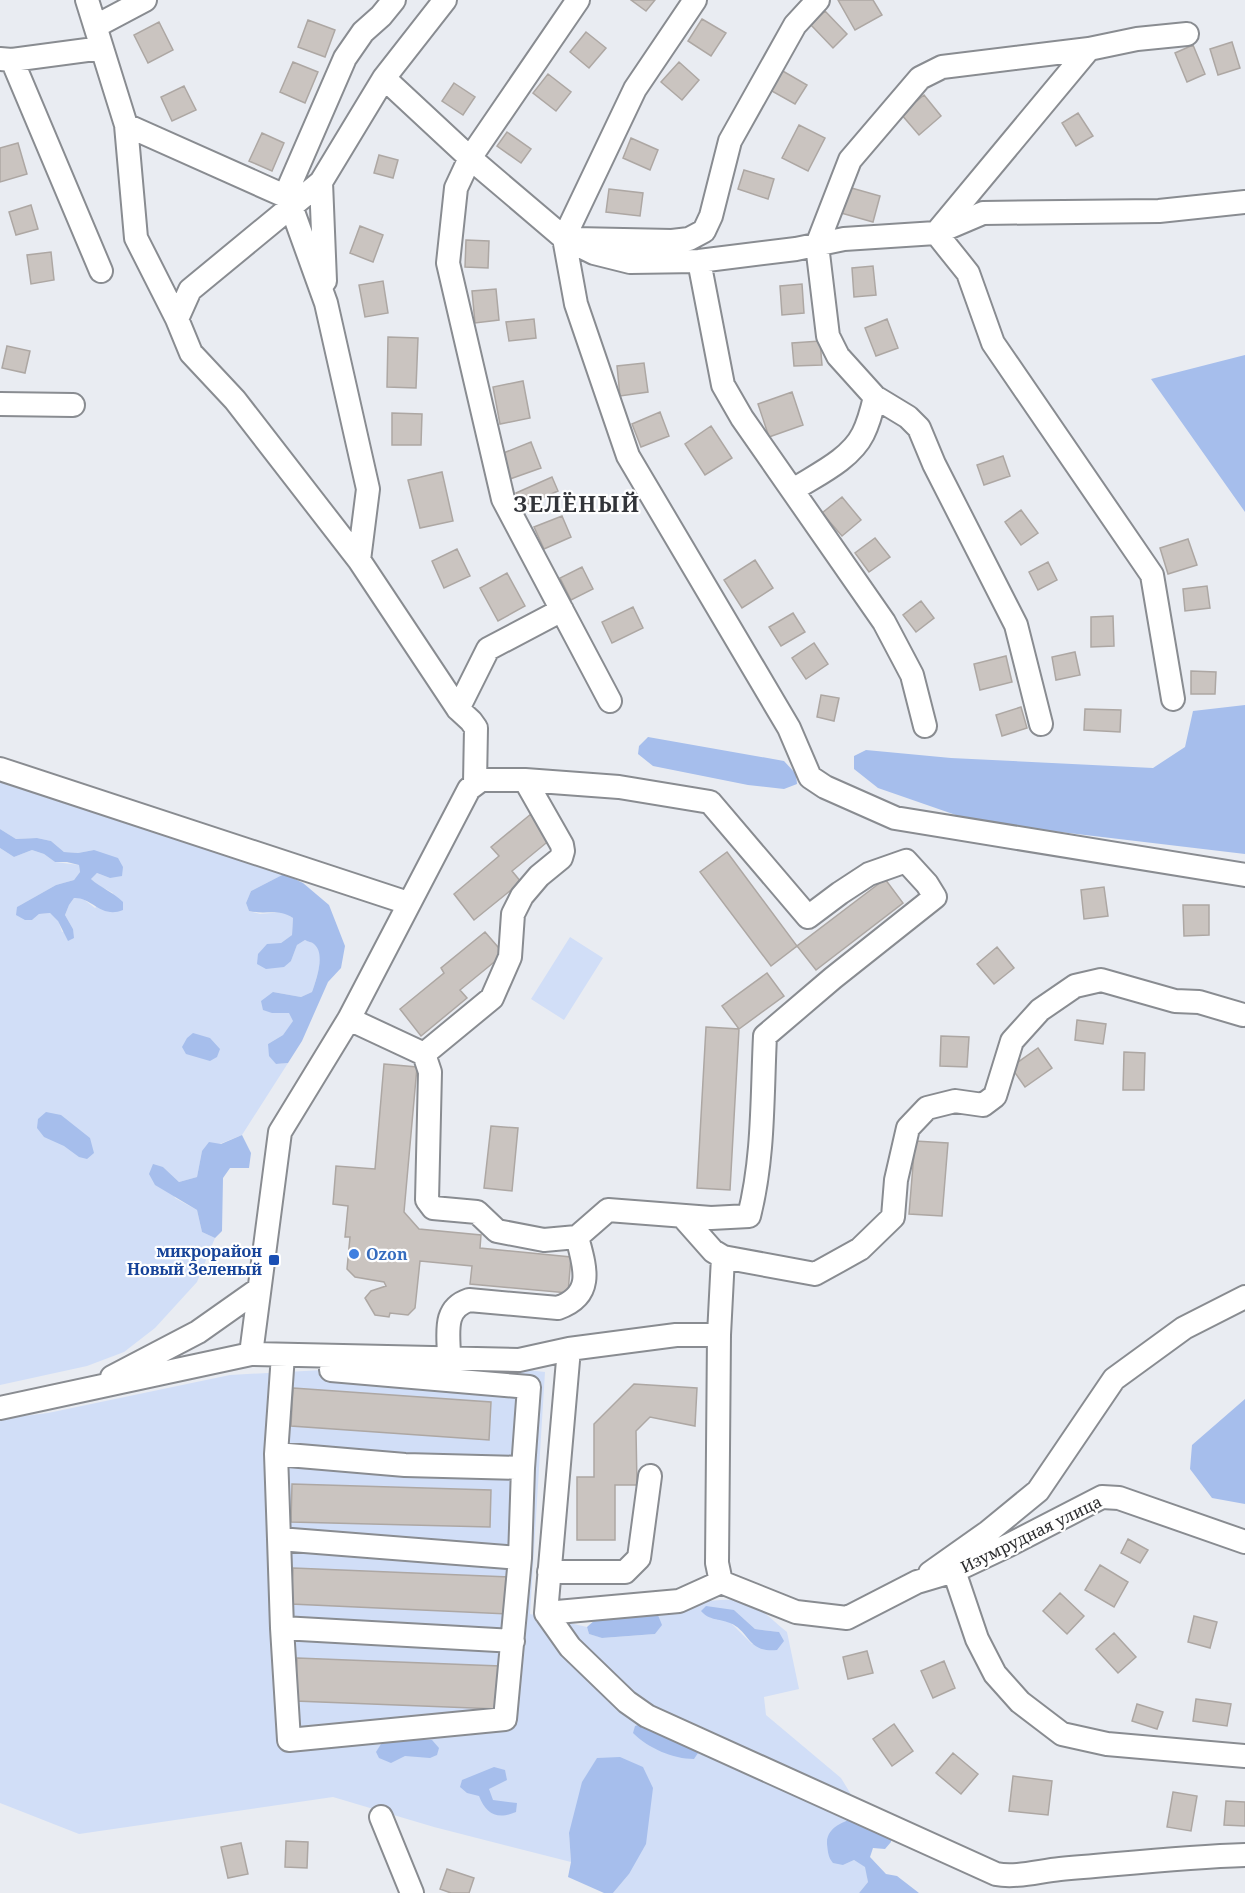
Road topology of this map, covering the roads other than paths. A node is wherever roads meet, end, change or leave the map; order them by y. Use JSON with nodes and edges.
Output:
{"nodes":[{"id":1,"x":87,"y":0,"type":"edge"},
{"id":2,"x":145,"y":0,"type":"edge"},
{"id":3,"x":394,"y":0,"type":"edge"},
{"id":4,"x":445,"y":0,"type":"edge"},
{"id":5,"x":578,"y":0,"type":"edge"},
{"id":6,"x":695,"y":0,"type":"edge"},
{"id":7,"x":818,"y":0,"type":"edge"},
{"id":8,"x":96,"y":26,"type":"junction"},
{"id":9,"x":1187,"y":34,"type":"dead end"},
{"id":10,"x":102,"y":48,"type":"junction"},
{"id":11,"x":1089,"y":48,"type":"junction"},
{"id":12,"x":6,"y":59,"type":"edge"},
{"id":13,"x":384,"y":78,"type":"junction"},
{"id":14,"x":126,"y":125,"type":"junction"},
{"id":15,"x":470,"y":158,"type":"junction"},
{"id":16,"x":321,"y":182,"type":"junction"},
{"id":17,"x":288,"y":201,"type":"junction"},
{"id":18,"x":1245,"y":202,"type":"edge"},
{"id":19,"x":704,"y":231,"type":"junction"},
{"id":20,"x":936,"y":232,"type":"junction"},
{"id":21,"x":564,"y":238,"type":"junction"},
{"id":22,"x":817,"y":245,"type":"junction"},
{"id":23,"x":710,"y":259,"type":"junction"},
{"id":24,"x":101,"y":271,"type":"dead end"},
{"id":25,"x":326,"y":303,"type":"junction"},
{"id":26,"x":177,"y":319,"type":"junction"},
{"id":27,"x":875,"y":398,"type":"junction"},
{"id":28,"x":0,"y":404,"type":"edge"},
{"id":29,"x":73,"y":405,"type":"dead end"},
{"id":30,"x":792,"y":490,"type":"junction"},
{"id":31,"x":358,"y":560,"type":"junction"},
{"id":32,"x":562,"y":610,"type":"junction"},
{"id":33,"x":1173,"y":699,"type":"dead end"},
{"id":34,"x":610,"y":700,"type":"dead end"},
{"id":35,"x":458,"y":709,"type":"junction"},
{"id":36,"x":1041,"y":724,"type":"dead end"},
{"id":37,"x":925,"y":726,"type":"dead end"},
{"id":38,"x":0,"y":769,"type":"edge"},
{"id":39,"x":525,"y":780,"type":"junction"},
{"id":40,"x":475,"y":783,"type":"junction"},
{"id":41,"x":1245,"y":875,"type":"edge"},
{"id":42,"x":408,"y":903,"type":"junction"},
{"id":43,"x":1243,"y":1014,"type":"dead end"},
{"id":44,"x":349,"y":1018,"type":"junction"},
{"id":45,"x":424,"y":1054,"type":"junction"},
{"id":46,"x":682,"y":1216,"type":"junction"},
{"id":47,"x":577,"y":1237,"type":"junction"},
{"id":48,"x":723,"y":1257,"type":"junction"},
{"id":49,"x":259,"y":1289,"type":"junction"},
{"id":50,"x":1245,"y":1297,"type":"edge"},
{"id":51,"x":719,"y":1335,"type":"junction"},
{"id":52,"x":569,"y":1349,"type":"junction"},
{"id":53,"x":251,"y":1354,"type":"junction"},
{"id":54,"x":449,"y":1358,"type":"junction"},
{"id":55,"x":282,"y":1361,"type":"junction"},
{"id":56,"x":86,"y":1391,"type":"junction"},
{"id":57,"x":0,"y":1408,"type":"edge"},
{"id":58,"x":276,"y":1454,"type":"junction"},
{"id":59,"x":523,"y":1468,"type":"junction"},
{"id":60,"x":650,"y":1476,"type":"dead end"},
{"id":61,"x":279,"y":1539,"type":"junction"},
{"id":62,"x":1245,"y":1542,"type":"edge"},
{"id":63,"x":520,"y":1557,"type":"junction"},
{"id":64,"x":954,"y":1571,"type":"junction"},
{"id":65,"x":549,"y":1572,"type":"junction"},
{"id":66,"x":721,"y":1582,"type":"junction"},
{"id":67,"x":917,"y":1582,"type":"junction"},
{"id":68,"x":546,"y":1613,"type":"junction"},
{"id":69,"x":282,"y":1628,"type":"junction"},
{"id":70,"x":513,"y":1641,"type":"junction"},
{"id":71,"x":1245,"y":1756,"type":"edge"},
{"id":72,"x":381,"y":1817,"type":"dead end"},
{"id":73,"x":1245,"y":1855,"type":"edge"},
{"id":74,"x":412,"y":1893,"type":"edge"}],
"edges":[{"from":1,"to":8,"type":"street"},
{"from":2,"to":8,"type":"street"},
{"from":3,"to":17,"type":"street"},
{"from":4,"to":13,"type":"street"},
{"from":5,"to":15,"type":"street"},
{"from":6,"to":21,"type":"street"},
{"from":7,"to":19,"type":"street"},
{"from":8,"to":10,"type":"street"},
{"from":9,"to":11,"type":"street"},
{"from":10,"to":12,"type":"street"},
{"from":10,"to":14,"type":"street"},
{"from":11,"to":20,"type":"street"},
{"from":11,"to":22,"type":"street"},
{"from":12,"to":24,"type":"street"},
{"from":13,"to":15,"type":"street"},
{"from":13,"to":16,"type":"street"},
{"from":14,"to":17,"type":"street"},
{"from":14,"to":26,"type":"street"},
{"from":15,"to":21,"type":"street"},
{"from":15,"to":32,"type":"street"},
{"from":16,"to":17,"type":"street"},
{"from":16,"to":25,"type":"street"},
{"from":17,"to":25,"type":"street"},
{"from":17,"to":26,"type":"street"},
{"from":18,"to":20,"type":"street"},
{"from":19,"to":21,"type":"street"},
{"from":19,"to":23,"type":"street"},
{"from":20,"to":22,"type":"street"},
{"from":20,"to":33,"type":"street"},
{"from":21,"to":23,"type":"street"},
{"from":21,"to":41,"type":"street"},
{"from":22,"to":23,"type":"street"},
{"from":22,"to":27,"type":"street"},
{"from":23,"to":30,"type":"street"},
{"from":25,"to":31,"type":"street"},
{"from":26,"to":31,"type":"street"},
{"from":27,"to":30,"type":"street"},
{"from":27,"to":36,"type":"street"},
{"from":28,"to":29,"type":"street"},
{"from":30,"to":37,"type":"street"},
{"from":31,"to":35,"type":"street"},
{"from":32,"to":34,"type":"street"},
{"from":32,"to":35,"type":"street"},
{"from":35,"to":40,"type":"street"},
{"from":38,"to":42,"type":"street"},
{"from":39,"to":40,"type":"street"},
{"from":39,"to":45,"type":"street"},
{"from":39,"to":46,"type":"street"},
{"from":40,"to":42,"type":"street"},
{"from":42,"to":44,"type":"street"},
{"from":43,"to":48,"type":"street"},
{"from":44,"to":45,"type":"street"},
{"from":44,"to":49,"type":"street"},
{"from":45,"to":47,"type":"street"},
{"from":46,"to":47,"type":"street"},
{"from":46,"to":48,"type":"street"},
{"from":47,"to":54,"type":"street"},
{"from":48,"to":51,"type":"street"},
{"from":49,"to":53,"type":"street"},
{"from":49,"to":56,"type":"street"},
{"from":50,"to":67,"type":"street"},
{"from":51,"to":52,"type":"street"},
{"from":51,"to":66,"type":"street"},
{"from":52,"to":54,"type":"street"},
{"from":52,"to":65,"type":"street"},
{"from":53,"to":55,"type":"street"},
{"from":53,"to":56,"type":"street"},
{"from":54,"to":55,"type":"street"},
{"from":55,"to":58,"type":"street"},
{"from":55,"to":59,"type":"street"},
{"from":56,"to":57,"type":"street"},
{"from":58,"to":59,"type":"street"},
{"from":58,"to":61,"type":"street"},
{"from":59,"to":63,"type":"street"},
{"from":60,"to":65,"type":"street"},
{"from":61,"to":63,"type":"street"},
{"from":61,"to":69,"type":"street"},
{"from":62,"to":64,"type":"street","name":"Изумрудная улица"},
{"from":63,"to":70,"type":"street"},
{"from":64,"to":67,"type":"street","name":"Изумрудная улица"},
{"from":64,"to":71,"type":"street"},
{"from":65,"to":68,"type":"street"},
{"from":66,"to":67,"type":"street"},
{"from":66,"to":68,"type":"street"},
{"from":68,"to":73,"type":"street"},
{"from":69,"to":70,"type":"street"},
{"from":69,"to":70,"type":"street"},
{"from":72,"to":74,"type":"street"}]}
